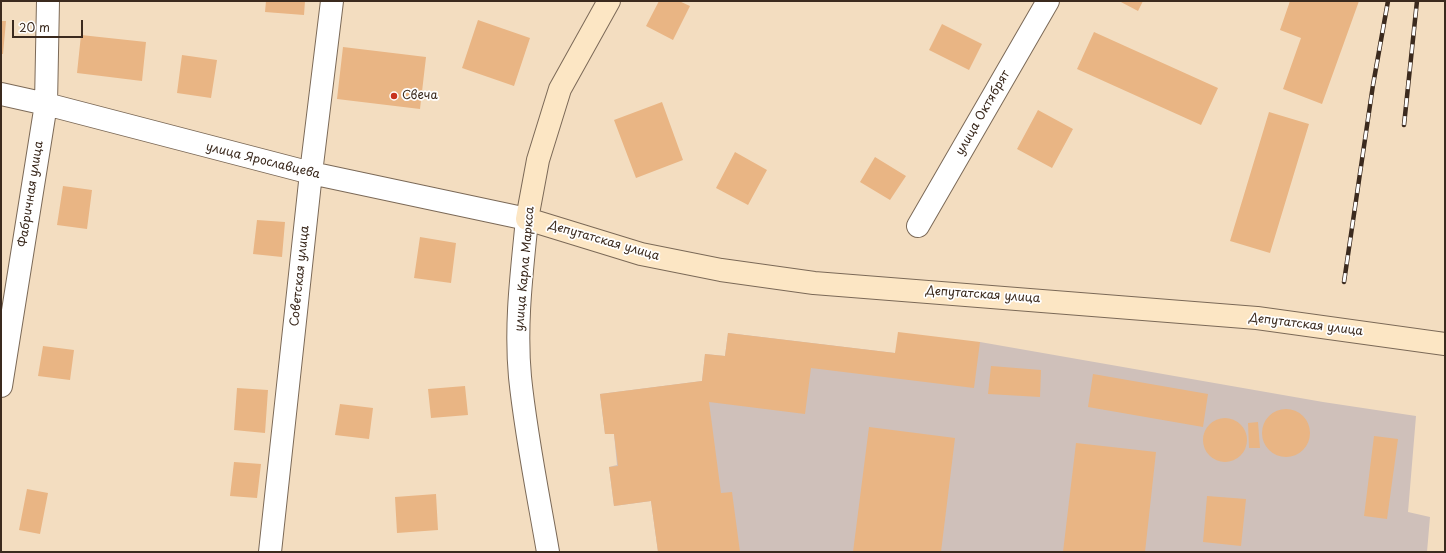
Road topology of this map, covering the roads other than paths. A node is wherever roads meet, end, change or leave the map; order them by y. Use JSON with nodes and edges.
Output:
{"nodes":[{"id":1,"x":48,"y":1,"type":"edge"},
{"id":2,"x":332,"y":1,"type":"edge"},
{"id":3,"x":609,"y":1,"type":"edge"},
{"id":4,"x":1048,"y":1,"type":"edge"},
{"id":5,"x":1,"y":94,"type":"edge"},
{"id":6,"x":46,"y":104,"type":"junction"},
{"id":7,"x":311,"y":173,"type":"junction"},
{"id":8,"x":527,"y":219,"type":"junction"},
{"id":9,"x":918,"y":226,"type":"dead end"},
{"id":10,"x":1445,"y":344,"type":"edge"},
{"id":11,"x":1,"y":386,"type":"edge"},
{"id":12,"x":270,"y":552,"type":"edge"},
{"id":13,"x":548,"y":552,"type":"edge"}],
"edges":[{"from":1,"to":6,"type":"street","name":"Фабричная улица"},
{"from":2,"to":7,"type":"street","name":"Советская улица"},
{"from":3,"to":8,"type":"main road","name":"улица Карла Маркса"},
{"from":4,"to":9,"type":"street","name":"улица Октябрят"},
{"from":5,"to":6,"type":"street","name":"улица Ярославцева"},
{"from":6,"to":7,"type":"street","name":"улица Ярославцева"},
{"from":6,"to":11,"type":"street","name":"Фабричная улица"},
{"from":7,"to":8,"type":"street","name":"улица Ярославцева"},
{"from":7,"to":12,"type":"street","name":"Советская улица"},
{"from":8,"to":10,"type":"main road","name":"Депутатская улица"},
{"from":8,"to":13,"type":"street","name":"улица Карла Маркса"}]}
